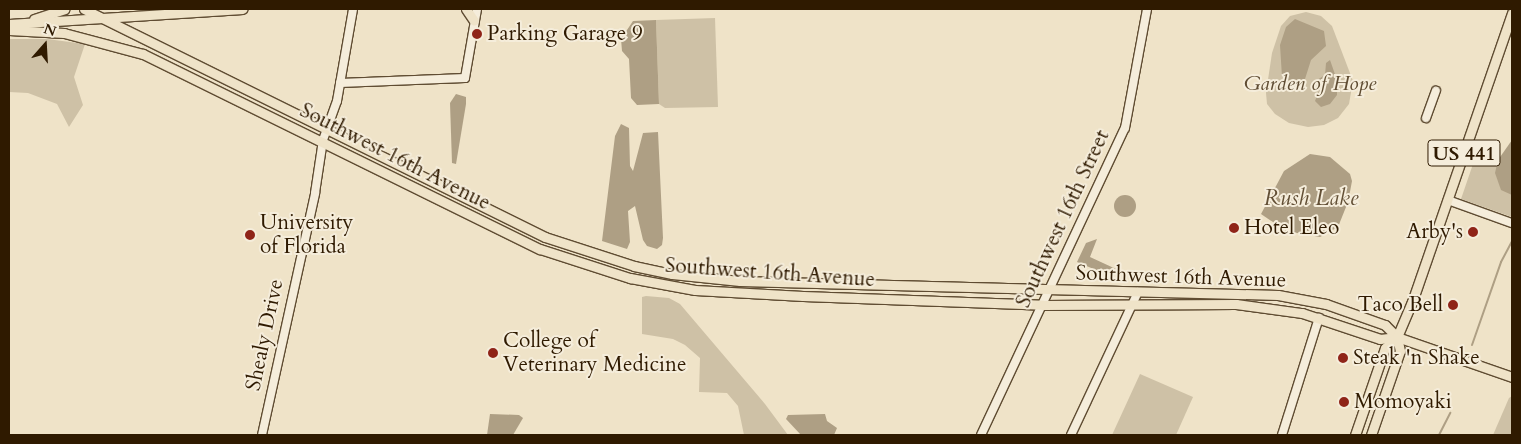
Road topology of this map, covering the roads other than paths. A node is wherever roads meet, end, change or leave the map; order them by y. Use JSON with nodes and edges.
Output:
{"nodes":[{"id":1,"x":64,"y":9,"type":"edge"},
{"id":2,"x":84,"y":9,"type":"edge"},
{"id":3,"x":243,"y":9,"type":"edge"},
{"id":4,"x":353,"y":9,"type":"edge"},
{"id":5,"x":466,"y":9,"type":"edge"},
{"id":6,"x":477,"y":9,"type":"edge"},
{"id":7,"x":1147,"y":9,"type":"edge"},
{"id":8,"x":1512,"y":14,"type":"edge"},
{"id":9,"x":107,"y":19,"type":"junction"},
{"id":10,"x":474,"y":21,"type":"junction"},
{"id":11,"x":30,"y":23,"type":"junction"},
{"id":12,"x":10,"y":25,"type":"edge"},
{"id":13,"x":340,"y":83,"type":"junction"},
{"id":14,"x":1436,"y":91,"type":"dead end"},
{"id":15,"x":1426,"y":118,"type":"dead end"},
{"id":16,"x":326,"y":129,"type":"junction"},
{"id":17,"x":323,"y":140,"type":"junction"},
{"id":18,"x":1448,"y":200,"type":"junction"},
{"id":19,"x":1512,"y":223,"type":"edge"},
{"id":20,"x":1050,"y":290,"type":"junction"},
{"id":21,"x":1138,"y":292,"type":"junction"},
{"id":22,"x":1132,"y":304,"type":"junction"},
{"id":23,"x":1043,"y":305,"type":"junction"},
{"id":24,"x":1319,"y":318,"type":"junction"},
{"id":25,"x":1397,"y":337,"type":"junction"},
{"id":26,"x":1512,"y":377,"type":"edge"},
{"id":27,"x":262,"y":435,"type":"edge"},
{"id":28,"x":981,"y":435,"type":"edge"},
{"id":29,"x":1070,"y":435,"type":"edge"},
{"id":30,"x":1282,"y":435,"type":"edge"},
{"id":31,"x":1355,"y":435,"type":"edge"},
{"id":32,"x":1371,"y":435,"type":"edge"}],
"edges":[{"from":1,"to":11,"type":"main road"},
{"from":2,"to":9,"type":"main road","name":"Southwest 16th Avenue"},
{"from":3,"to":9,"type":"main road"},
{"from":4,"to":13,"type":"street","name":"Shealy Drive"},
{"from":5,"to":10,"type":"main road"},
{"from":6,"to":10,"type":"street"},
{"from":7,"to":20,"type":"street","name":"Southwest 16th Street"},
{"from":8,"to":18,"type":"main road","number":"US 441"},
{"from":9,"to":11,"type":"main road"},
{"from":9,"to":16,"type":"main road","name":"Southwest 16th Avenue"},
{"from":10,"to":13,"type":"street"},
{"from":11,"to":12,"type":"main road"},
{"from":12,"to":17,"type":"main road","name":"Southwest 16th Avenue"},
{"from":13,"to":16,"type":"street","name":"Shealy Drive"},
{"from":14,"to":15,"type":"street"},
{"from":16,"to":17,"type":"street","name":"Shealy Drive"},
{"from":16,"to":20,"type":"main road","name":"Southwest 16th Avenue"},
{"from":17,"to":23,"type":"main road","name":"Southwest 16th Avenue"},
{"from":17,"to":27,"type":"street","name":"Shealy Drive"},
{"from":18,"to":19,"type":"street"},
{"from":18,"to":25,"type":"main road","number":"US 441"},
{"from":20,"to":21,"type":"main road","name":"Southwest 16th Avenue"},
{"from":20,"to":23,"type":"street","name":"Southwest 16th Street"},
{"from":21,"to":22,"type":"street"},
{"from":21,"to":25,"type":"main road","name":"Southwest 16th Avenue"},
{"from":22,"to":23,"type":"main road","name":"Southwest 16th Avenue"},
{"from":22,"to":24,"type":"main road","name":"Southwest 16th Avenue"},
{"from":22,"to":29,"type":"street"},
{"from":23,"to":28,"type":"street","name":"Southwest 16th Street"},
{"from":24,"to":25,"type":"main road","name":"Southwest 16th Avenue"},
{"from":24,"to":30,"type":"street"},
{"from":25,"to":26,"type":"main road","name":"Southwest 16th Avenue"},
{"from":25,"to":31,"type":"main road","number":"US 441"},
{"from":25,"to":32,"type":"main road","number":"US 441"}]}
